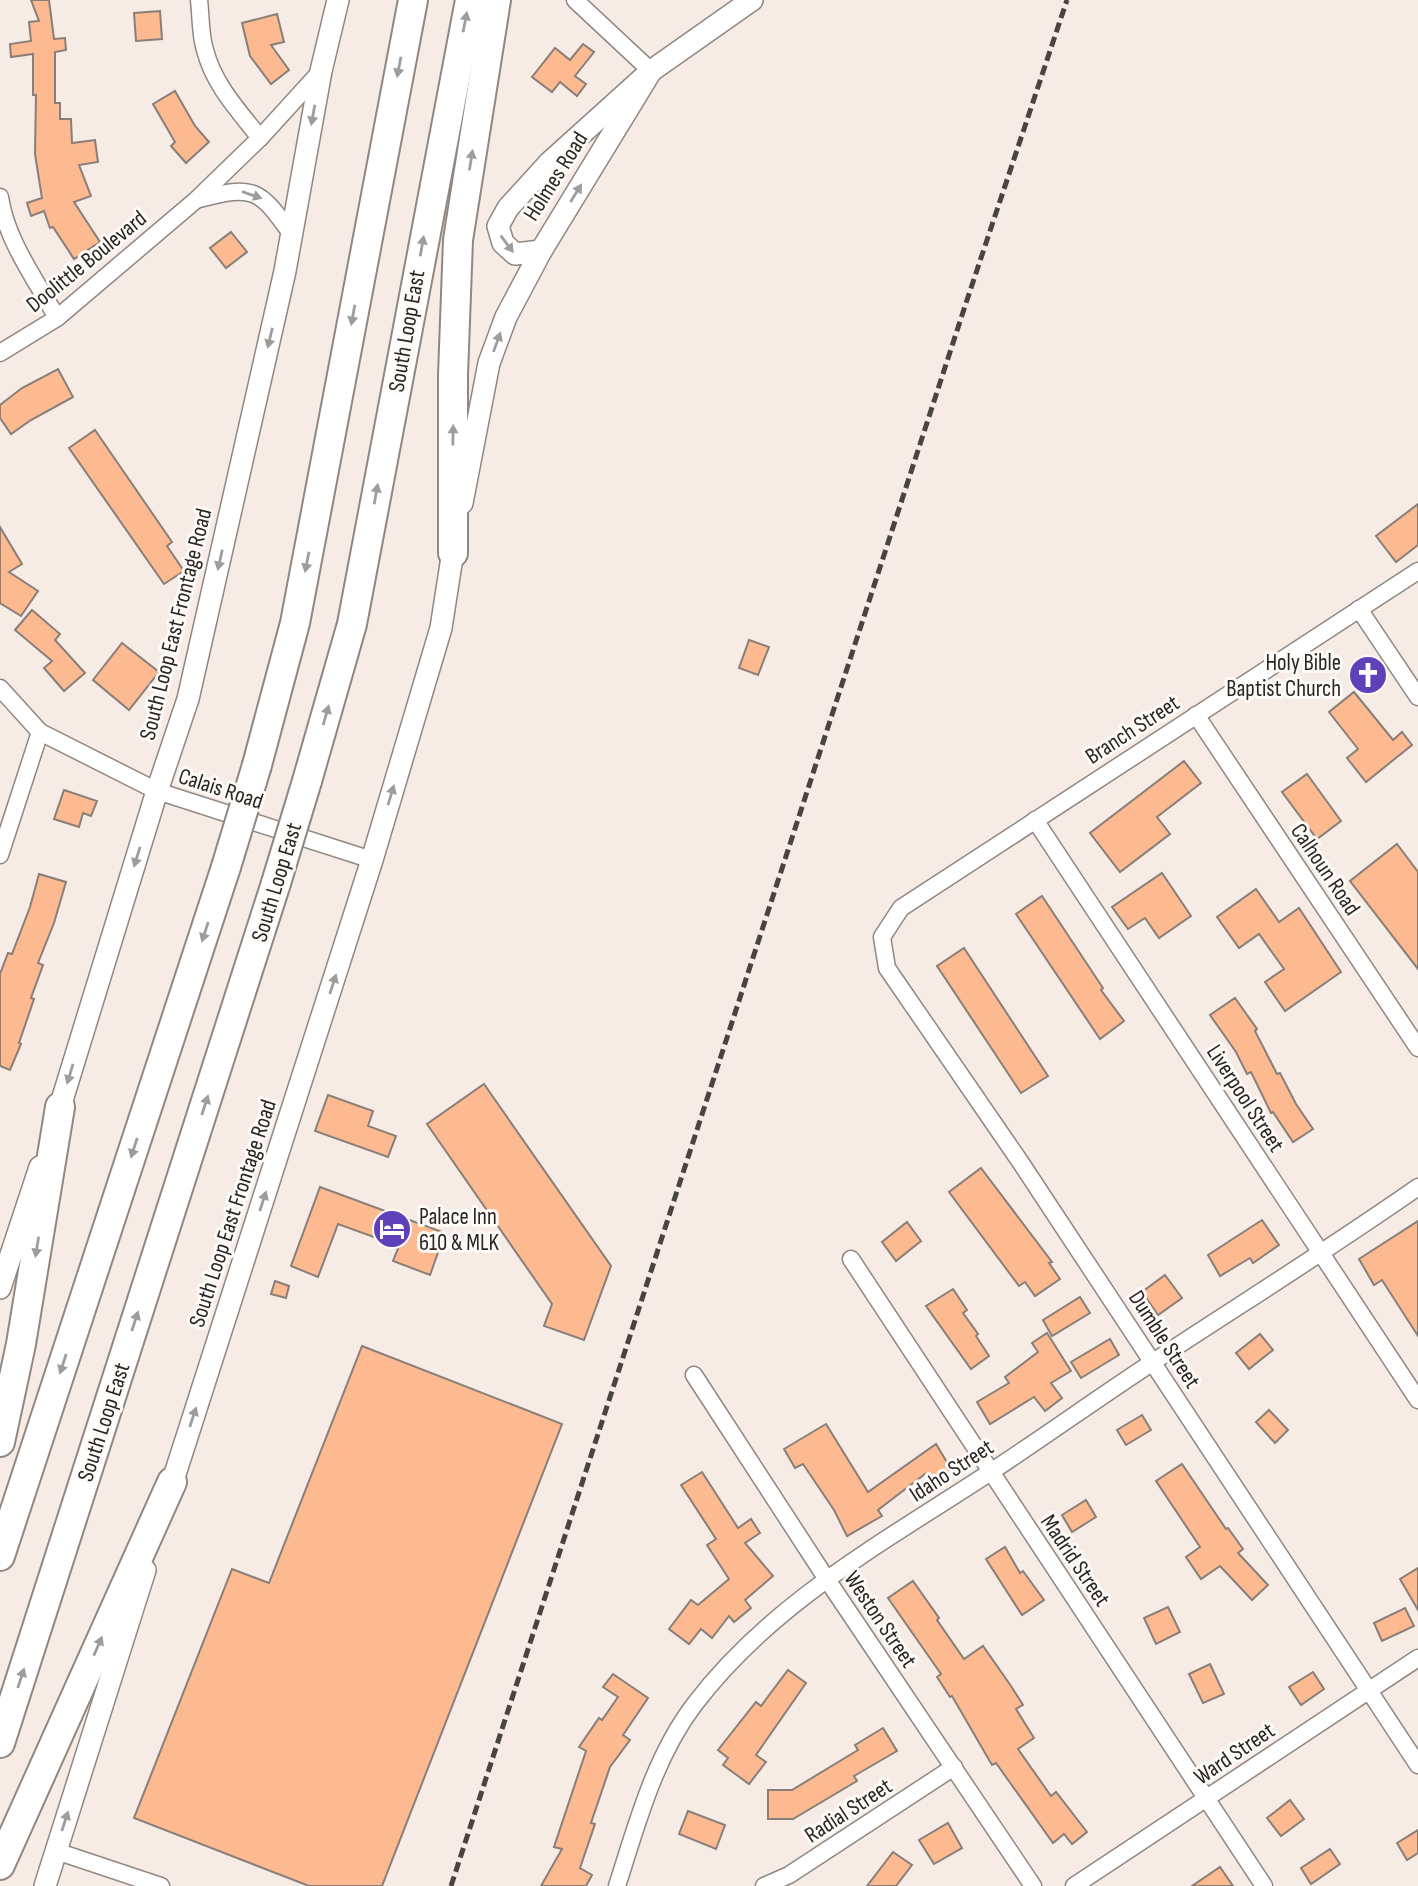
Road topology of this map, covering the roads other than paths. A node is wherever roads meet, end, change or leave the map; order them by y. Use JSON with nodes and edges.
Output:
{"nodes":[{"id":1,"x":199,"y":0,"type":"edge"},
{"id":2,"x":338,"y":0,"type":"edge"},
{"id":3,"x":413,"y":0,"type":"edge"},
{"id":4,"x":470,"y":0,"type":"edge"},
{"id":5,"x":496,"y":0,"type":"edge"},
{"id":6,"x":575,"y":0,"type":"edge"},
{"id":7,"x":752,"y":0,"type":"edge"},
{"id":8,"x":321,"y":71,"type":"junction"},
{"id":9,"x":651,"y":71,"type":"junction"},
{"id":10,"x":260,"y":138,"type":"junction"},
{"id":11,"x":0,"y":197,"type":"edge"},
{"id":12,"x":196,"y":200,"type":"junction"},
{"id":13,"x":292,"y":235,"type":"junction"},
{"id":14,"x":541,"y":251,"type":"junction"},
{"id":15,"x":57,"y":318,"type":"junction"},
{"id":16,"x":0,"y":353,"type":"edge"},
{"id":17,"x":453,"y":553,"type":"junction"},
{"id":18,"x":1418,"y":571,"type":"edge"},
{"id":19,"x":1359,"y":609,"type":"junction"},
{"id":20,"x":0,"y":688,"type":"edge"},
{"id":21,"x":1418,"y":696,"type":"edge"},
{"id":22,"x":1196,"y":715,"type":"junction"},
{"id":23,"x":40,"y":732,"type":"junction"},
{"id":24,"x":157,"y":791,"type":"junction"},
{"id":25,"x":1035,"y":820,"type":"junction"},
{"id":26,"x":0,"y":855,"type":"edge"},
{"id":27,"x":372,"y":860,"type":"junction"},
{"id":28,"x":882,"y":937,"type":"joint"},
{"id":29,"x":1418,"y":1048,"type":"edge"},
{"id":30,"x":60,"y":1107,"type":"junction"},
{"id":31,"x":1418,"y":1187,"type":"edge"},
{"id":32,"x":1322,"y":1254,"type":"junction"},
{"id":33,"x":851,"y":1259,"type":"dead end"},
{"id":34,"x":0,"y":1288,"type":"edge"},
{"id":35,"x":1153,"y":1362,"type":"junction"},
{"id":36,"x":694,"y":1375,"type":"dead end"},
{"id":37,"x":1418,"y":1400,"type":"edge"},
{"id":38,"x":0,"y":1442,"type":"edge"},
{"id":39,"x":990,"y":1472,"type":"junction"},
{"id":40,"x":172,"y":1482,"type":"junction"},
{"id":41,"x":0,"y":1556,"type":"edge"},
{"id":42,"x":826,"y":1578,"type":"junction"},
{"id":43,"x":1418,"y":1658,"type":"edge"},
{"id":44,"x":1369,"y":1691,"type":"junction"},
{"id":45,"x":0,"y":1743,"type":"edge"},
{"id":46,"x":1418,"y":1765,"type":"edge"},
{"id":47,"x":954,"y":1767,"type":"junction"},
{"id":48,"x":1207,"y":1798,"type":"junction"},
{"id":49,"x":56,"y":1851,"type":"junction"},
{"id":50,"x":0,"y":1865,"type":"edge"},
{"id":51,"x":620,"y":1885,"type":"edge"},
{"id":52,"x":45,"y":1886,"type":"edge"},
{"id":53,"x":161,"y":1886,"type":"edge"},
{"id":54,"x":764,"y":1886,"type":"edge"},
{"id":55,"x":1032,"y":1886,"type":"edge"},
{"id":56,"x":1074,"y":1886,"type":"edge"},
{"id":57,"x":1264,"y":1886,"type":"edge"}],
"edges":[{"from":1,"to":10,"type":"street"},
{"from":2,"to":8,"type":"main road","name":"South Loop East Frontage Road"},
{"from":3,"to":41,"type":"highway","one_way":true,"bridge":true},
{"from":45,"to":4,"type":"highway","name":"South Loop East","one_way":true,"bridge":true},
{"from":17,"to":5,"type":"highway","one_way":true},
{"from":6,"to":9,"type":"street"},
{"from":7,"to":9,"type":"main road","name":"Holmes Road"},
{"from":8,"to":10,"type":"street","name":"Doolittle Boulevard"},
{"from":8,"to":13,"type":"main road","name":"South Loop East Frontage Road","one_way":true},
{"from":14,"to":9,"type":"main road","name":"Holmes Road","one_way":true},
{"from":9,"to":14,"type":"main road","name":"Holmes Road","one_way":true},
{"from":10,"to":12,"type":"street","name":"Doolittle Boulevard"},
{"from":11,"to":15,"type":"street"},
{"from":12,"to":13,"type":"street","name":"Doolittle Boulevard","one_way":true},
{"from":12,"to":15,"type":"street","name":"Doolittle Boulevard"},
{"from":13,"to":24,"type":"main road","name":"South Loop East Frontage Road","one_way":true},
{"from":17,"to":14,"type":"main road","name":"South Loop East Frontage Road","one_way":true},
{"from":15,"to":16,"type":"street","name":"Doolittle Boulevard"},
{"from":27,"to":17,"type":"main road","name":"South Loop East Frontage Road","one_way":true},
{"from":18,"to":19,"type":"street","name":"Branch Street"},
{"from":19,"to":21,"type":"street"},
{"from":19,"to":22,"type":"street","name":"Branch Street"},
{"from":20,"to":23,"type":"street","name":"Calais Road"},
{"from":22,"to":25,"type":"street","name":"Branch Street"},
{"from":22,"to":29,"type":"street","name":"Calhoun Road"},
{"from":23,"to":24,"type":"street","name":"Calais Road"},
{"from":23,"to":26,"type":"street"},
{"from":24,"to":27,"type":"street","name":"Calais Road"},
{"from":24,"to":30,"type":"main road","name":"South Loop East Frontage Road","one_way":true},
{"from":25,"to":28,"type":"street","name":"Branch Street"},
{"from":25,"to":32,"type":"street","name":"Liverpool Street"},
{"from":40,"to":27,"type":"main road","name":"South Loop East Frontage Road","one_way":true},
{"from":28,"to":35,"type":"street","name":"Dumble Street"},
{"from":30,"to":34,"type":"main road","name":"South Loop East Frontage Road"},
{"from":30,"to":38,"type":"highway","one_way":true},
{"from":31,"to":32,"type":"street","name":"Idaho Street"},
{"from":32,"to":35,"type":"street","name":"Idaho Street"},
{"from":32,"to":37,"type":"street","name":"Liverpool Street"},
{"from":33,"to":39,"type":"street","name":"Madrid Street"},
{"from":35,"to":39,"type":"street","name":"Idaho Street"},
{"from":35,"to":44,"type":"street","name":"Dumble Street"},
{"from":36,"to":42,"type":"street","name":"Weston Street"},
{"from":39,"to":42,"type":"street","name":"Idaho Street"},
{"from":39,"to":48,"type":"street","name":"Madrid Street"},
{"from":49,"to":40,"type":"main road","name":"South Loop East Frontage Road","one_way":true},
{"from":50,"to":40,"type":"highway","one_way":true},
{"from":42,"to":47,"type":"street","name":"Weston Street"},
{"from":42,"to":51,"type":"street","name":"Idaho Street"},
{"from":43,"to":44,"type":"street","name":"Ward Street"},
{"from":44,"to":46,"type":"street","name":"Dumble Street"},
{"from":44,"to":48,"type":"street","name":"Ward Street"},
{"from":47,"to":54,"type":"street","name":"Radial Street"},
{"from":47,"to":55,"type":"street","name":"Weston Street"},
{"from":48,"to":56,"type":"street","name":"Ward Street"},
{"from":48,"to":57,"type":"street","name":"Madrid Street"},
{"from":49,"to":52,"type":"main road","name":"South Loop East Frontage Road"},
{"from":49,"to":53,"type":"street"}]}
